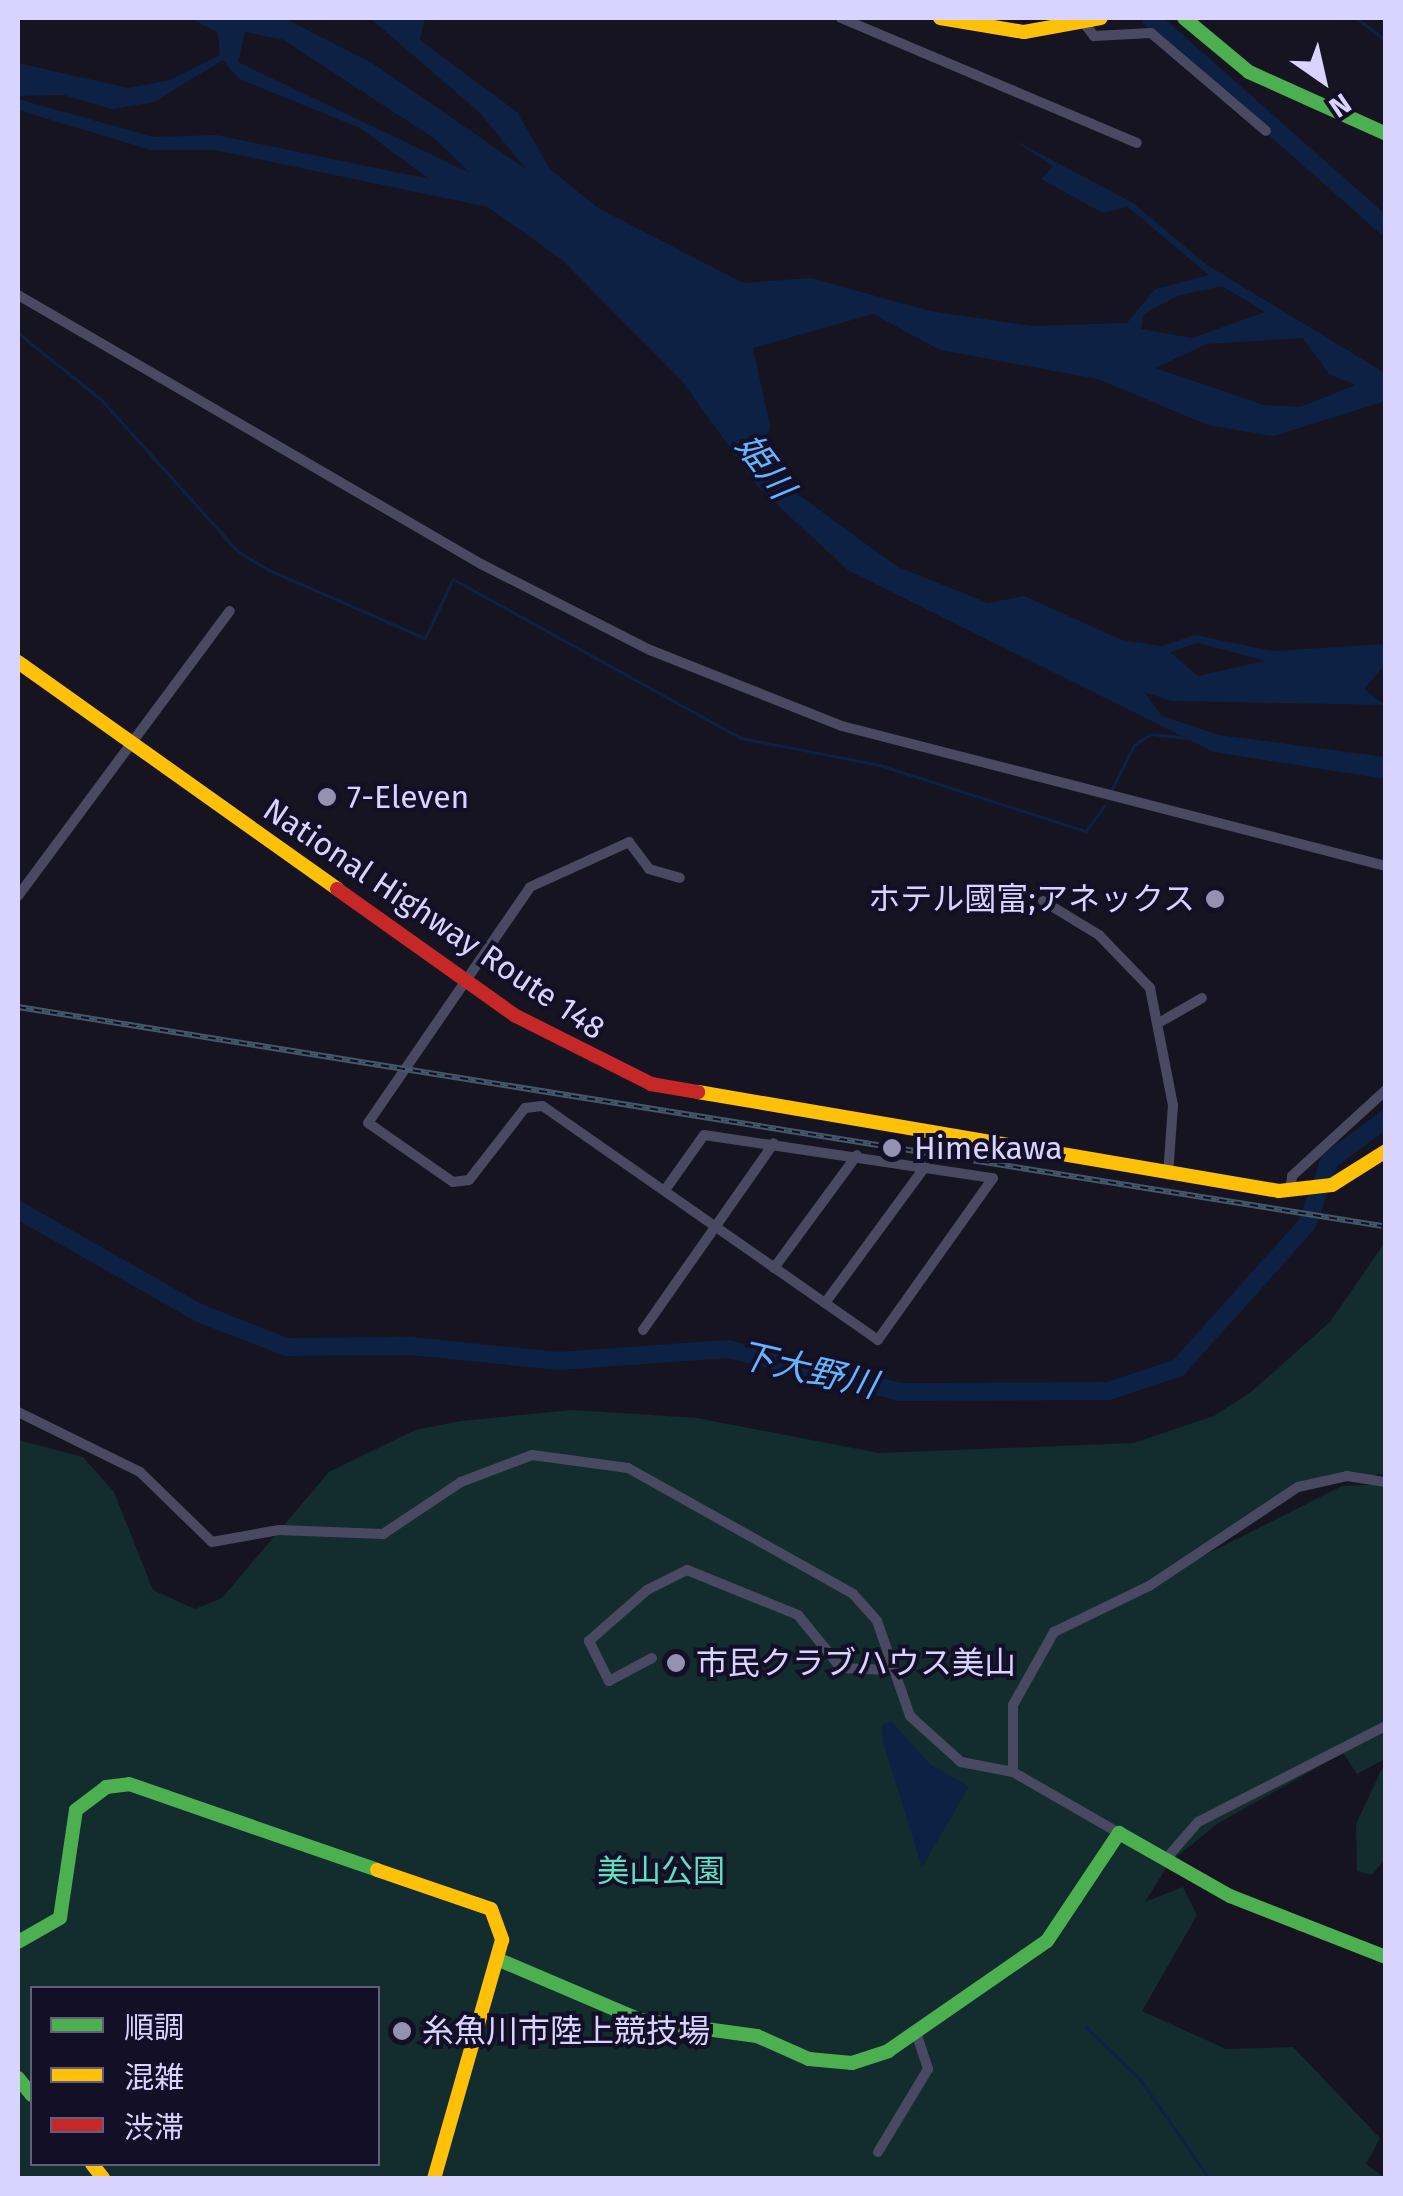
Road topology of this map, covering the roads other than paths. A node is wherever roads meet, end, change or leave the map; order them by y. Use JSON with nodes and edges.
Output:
{"nodes":[{"id":1,"x":841,"y":18,"type":"edge"},
{"id":2,"x":940,"y":18,"type":"edge"},
{"id":3,"x":1100,"y":18,"type":"edge"},
{"id":4,"x":1184,"y":18,"type":"edge"},
{"id":5,"x":1080,"y":20,"type":"edge"},
{"id":6,"x":1266,"y":131,"type":"dead end"},
{"id":7,"x":1386,"y":134,"type":"edge"},
{"id":8,"x":1136,"y":144,"type":"dead end"},
{"id":9,"x":18,"y":295,"type":"edge"},
{"id":10,"x":230,"y":611,"type":"dead end"},
{"id":11,"x":18,"y":662,"type":"edge"},
{"id":12,"x":132,"y":743,"type":"junction"},
{"id":13,"x":1386,"y":866,"type":"edge"},
{"id":14,"x":680,"y":878,"type":"dead end"},
{"id":15,"x":18,"y":896,"type":"edge"},
{"id":16,"x":1043,"y":901,"type":"dead end"},
{"id":17,"x":464,"y":980,"type":"junction"},
{"id":18,"x":1202,"y":998,"type":"dead end"},
{"id":19,"x":1162,"y":1021,"type":"junction"},
{"id":20,"x":1386,"y":1090,"type":"edge"},
{"id":21,"x":774,"y":1142,"type":"junction"},
{"id":22,"x":1386,"y":1151,"type":"edge"},
{"id":23,"x":857,"y":1155,"type":"junction"},
{"id":24,"x":925,"y":1167,"type":"junction"},
{"id":25,"x":1168,"y":1176,"type":"junction"},
{"id":26,"x":665,"y":1190,"type":"junction"},
{"id":27,"x":1290,"y":1191,"type":"junction"},
{"id":28,"x":713,"y":1227,"type":"junction"},
{"id":29,"x":774,"y":1268,"type":"junction"},
{"id":30,"x":825,"y":1302,"type":"junction"},
{"id":31,"x":644,"y":1330,"type":"dead end"},
{"id":32,"x":18,"y":1412,"type":"edge"},
{"id":33,"x":1386,"y":1482,"type":"edge"},
{"id":34,"x":652,"y":1658,"type":"dead end"},
{"id":35,"x":890,"y":1670,"type":"junction"},
{"id":36,"x":1386,"y":1726,"type":"edge"},
{"id":37,"x":1013,"y":1772,"type":"junction"},
{"id":38,"x":1120,"y":1833,"type":"junction"},
{"id":39,"x":1165,"y":1860,"type":"junction"},
{"id":40,"x":18,"y":1942,"type":"edge"},
{"id":41,"x":1386,"y":1957,"type":"edge"},
{"id":42,"x":497,"y":1959,"type":"junction"},
{"id":43,"x":916,"y":2032,"type":"junction"},
{"id":44,"x":878,"y":2152,"type":"dead end"},
{"id":45,"x":434,"y":2178,"type":"edge"}],
"edges":[{"from":1,"to":8,"type":"street"},
{"from":2,"to":5,"type":"main road"},
{"from":3,"to":5,"type":"main road"},
{"from":4,"to":7,"type":"main road"},
{"from":5,"to":6,"type":"street"},
{"from":9,"to":13,"type":"street"},
{"from":10,"to":12,"type":"street"},
{"from":11,"to":12,"type":"main road","name":"National Highway Route 148"},
{"from":12,"to":15,"type":"street"},
{"from":12,"to":17,"type":"main road","name":"National Highway Route 148"},
{"from":14,"to":17,"type":"street"},
{"from":16,"to":19,"type":"street"},
{"from":17,"to":25,"type":"main road","name":"National Highway Route 148"},
{"from":17,"to":26,"type":"street"},
{"from":18,"to":19,"type":"street"},
{"from":19,"to":25,"type":"street"},
{"from":20,"to":27,"type":"street"},
{"from":21,"to":23,"type":"street"},
{"from":21,"to":26,"type":"street"},
{"from":21,"to":28,"type":"street"},
{"from":22,"to":27,"type":"main road","name":"National Highway Route 148"},
{"from":23,"to":24,"type":"street"},
{"from":23,"to":29,"type":"street"},
{"from":24,"to":30,"type":"street"},
{"from":24,"to":30,"type":"street"},
{"from":25,"to":27,"type":"main road","name":"National Highway Route 148"},
{"from":26,"to":28,"type":"street"},
{"from":28,"to":29,"type":"street"},
{"from":28,"to":31,"type":"street"},
{"from":29,"to":30,"type":"street"},
{"from":32,"to":35,"type":"street"},
{"from":33,"to":37,"type":"street"},
{"from":34,"to":35,"type":"street"},
{"from":35,"to":37,"type":"street"},
{"from":36,"to":39,"type":"street"},
{"from":37,"to":38,"type":"street"},
{"from":38,"to":39,"type":"main road"},
{"from":38,"to":43,"type":"main road"},
{"from":39,"to":41,"type":"main road"},
{"from":40,"to":42,"type":"main road"},
{"from":42,"to":43,"type":"main road"},
{"from":42,"to":45,"type":"main road"},
{"from":43,"to":44,"type":"street"}]}
